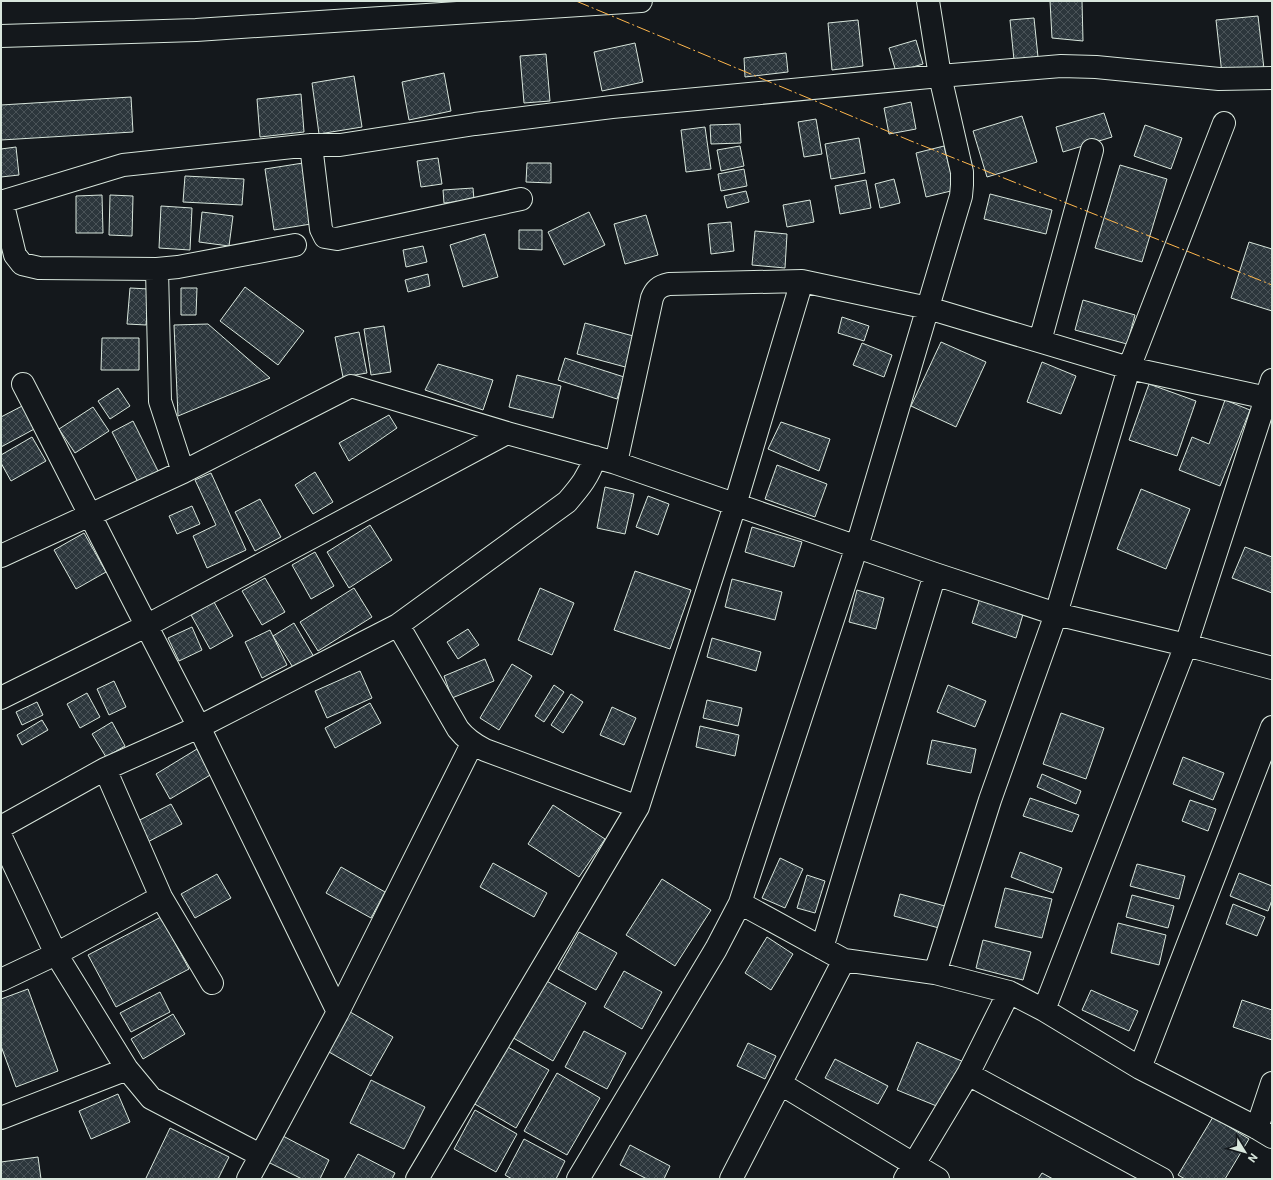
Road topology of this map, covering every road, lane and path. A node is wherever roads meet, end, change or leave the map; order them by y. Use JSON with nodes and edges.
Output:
{"nodes":[{"id":1,"x":641,"y":1,"type":"edge"},
{"id":2,"x":928,"y":1,"type":"edge"},
{"id":3,"x":1,"y":36,"type":"edge"},
{"id":4,"x":940,"y":76,"type":"junction"},
{"id":5,"x":1272,"y":78,"type":"edge"},
{"id":6,"x":1224,"y":123,"type":"dead end"},
{"id":7,"x":312,"y":145,"type":"junction"},
{"id":8,"x":1092,"y":150,"type":"dead end"},
{"id":9,"x":521,"y":199,"type":"dead end"},
{"id":10,"x":2,"y":202,"type":"edge"},
{"id":11,"x":295,"y":245,"type":"dead end"},
{"id":12,"x":157,"y":269,"type":"junction"},
{"id":13,"x":802,"y":281,"type":"junction"},
{"id":14,"x":928,"y":308,"type":"junction"},
{"id":15,"x":1040,"y":341,"type":"junction"},
{"id":16,"x":1129,"y":368,"type":"junction"},
{"id":17,"x":23,"y":384,"type":"dead end"},
{"id":18,"x":1270,"y":392,"type":"edge"},
{"id":19,"x":507,"y":433,"type":"junction"},
{"id":20,"x":595,"y":457,"type":"junction"},
{"id":21,"x":616,"y":463,"type":"junction"},
{"id":22,"x":183,"y":472,"type":"junction"},
{"id":23,"x":735,"y":505,"type":"junction"},
{"id":24,"x":90,"y":514,"type":"junction"},
{"id":25,"x":857,"y":546,"type":"junction"},
{"id":26,"x":1,"y":556,"type":"edge"},
{"id":27,"x":935,"y":574,"type":"junction"},
{"id":28,"x":1056,"y":614,"type":"junction"},
{"id":29,"x":146,"y":626,"type":"junction"},
{"id":30,"x":398,"y":626,"type":"junction"},
{"id":31,"x":1186,"y":645,"type":"junction"},
{"id":32,"x":1272,"y":668,"type":"edge"},
{"id":33,"x":1,"y":698,"type":"edge"},
{"id":34,"x":199,"y":727,"type":"junction"},
{"id":35,"x":1272,"y":727,"type":"edge"},
{"id":36,"x":472,"y":744,"type":"junction"},
{"id":37,"x":105,"y":769,"type":"junction"},
{"id":38,"x":638,"y":807,"type":"junction"},
{"id":39,"x":1,"y":827,"type":"edge"},
{"id":40,"x":1,"y":837,"type":"edge"},
{"id":41,"x":162,"y":897,"type":"junction"},
{"id":42,"x":740,"y":903,"type":"junction"},
{"id":43,"x":822,"y":948,"type":"junction"},
{"id":44,"x":56,"y":954,"type":"junction"},
{"id":45,"x":844,"y":960,"type":"junction"},
{"id":46,"x":935,"y":973,"type":"junction"},
{"id":47,"x":1,"y":980,"type":"edge"},
{"id":48,"x":212,"y":982,"type":"dead end"},
{"id":49,"x":1009,"y":992,"type":"junction"},
{"id":50,"x":1044,"y":1010,"type":"junction"},
{"id":51,"x":338,"y":1012,"type":"junction"},
{"id":52,"x":128,"y":1068,"type":"junction"},
{"id":53,"x":1140,"y":1068,"type":"junction"},
{"id":54,"x":968,"y":1074,"type":"junction"},
{"id":55,"x":1272,"y":1083,"type":"edge"},
{"id":56,"x":781,"y":1084,"type":"junction"},
{"id":57,"x":1,"y":1118,"type":"edge"},
{"id":58,"x":1264,"y":1132,"type":"edge"},
{"id":59,"x":260,"y":1156,"type":"junction"},
{"id":60,"x":909,"y":1172,"type":"edge"},
{"id":61,"x":248,"y":1179,"type":"edge"},
{"id":62,"x":417,"y":1179,"type":"edge"},
{"id":63,"x":578,"y":1179,"type":"edge"},
{"id":64,"x":731,"y":1179,"type":"edge"},
{"id":65,"x":938,"y":1179,"type":"edge"},
{"id":66,"x":1162,"y":1179,"type":"edge"}],
"edges":[{"from":1,"to":3,"type":"street"},
{"from":2,"to":4,"type":"street"},
{"from":4,"to":5,"type":"street"},
{"from":4,"to":7,"type":"street"},
{"from":4,"to":14,"type":"street"},
{"from":6,"to":16,"type":"street"},
{"from":7,"to":9,"type":"street"},
{"from":7,"to":10,"type":"street"},
{"from":8,"to":15,"type":"street"},
{"from":10,"to":12,"type":"street"},
{"from":11,"to":12,"type":"street"},
{"from":12,"to":22,"type":"street"},
{"from":13,"to":14,"type":"street"},
{"from":13,"to":21,"type":"street"},
{"from":13,"to":23,"type":"street"},
{"from":14,"to":15,"type":"street"},
{"from":14,"to":25,"type":"street"},
{"from":15,"to":16,"type":"street"},
{"from":16,"to":18,"type":"street"},
{"from":16,"to":28,"type":"street"},
{"from":17,"to":24,"type":"street"},
{"from":18,"to":31,"type":"street"},
{"from":19,"to":20,"type":"street"},
{"from":19,"to":22,"type":"street"},
{"from":19,"to":29,"type":"street"},
{"from":20,"to":21,"type":"street"},
{"from":20,"to":30,"type":"street"},
{"from":21,"to":23,"type":"street"},
{"from":22,"to":24,"type":"street"},
{"from":23,"to":25,"type":"street"},
{"from":23,"to":38,"type":"street"},
{"from":24,"to":26,"type":"street"},
{"from":24,"to":29,"type":"street"},
{"from":25,"to":27,"type":"street"},
{"from":25,"to":42,"type":"street"},
{"from":27,"to":28,"type":"street"},
{"from":27,"to":43,"type":"street"},
{"from":28,"to":31,"type":"street"},
{"from":28,"to":46,"type":"street"},
{"from":29,"to":33,"type":"street"},
{"from":29,"to":34,"type":"street"},
{"from":30,"to":34,"type":"street"},
{"from":30,"to":36,"type":"street"},
{"from":31,"to":32,"type":"street"},
{"from":31,"to":50,"type":"street"},
{"from":34,"to":37,"type":"street"},
{"from":34,"to":51,"type":"street"},
{"from":35,"to":53,"type":"street"},
{"from":36,"to":38,"type":"street"},
{"from":36,"to":51,"type":"street"},
{"from":37,"to":39,"type":"street"},
{"from":37,"to":41,"type":"street"},
{"from":38,"to":62,"type":"street"},
{"from":40,"to":44,"type":"street"},
{"from":41,"to":44,"type":"street"},
{"from":41,"to":48,"type":"street"},
{"from":42,"to":43,"type":"street"},
{"from":42,"to":63,"type":"street"},
{"from":43,"to":45,"type":"street"},
{"from":44,"to":47,"type":"street"},
{"from":44,"to":52,"type":"street"},
{"from":45,"to":46,"type":"street"},
{"from":45,"to":56,"type":"street"},
{"from":46,"to":49,"type":"street"},
{"from":49,"to":50,"type":"street"},
{"from":49,"to":54,"type":"street"},
{"from":50,"to":53,"type":"street"},
{"from":51,"to":59,"type":"street"},
{"from":52,"to":57,"type":"street"},
{"from":52,"to":59,"type":"street"},
{"from":53,"to":58,"type":"street"},
{"from":54,"to":60,"type":"street"},
{"from":54,"to":66,"type":"street"},
{"from":55,"to":58,"type":"street"},
{"from":56,"to":60,"type":"street"},
{"from":56,"to":64,"type":"street"},
{"from":59,"to":61,"type":"street"},
{"from":60,"to":65,"type":"street"}]}
